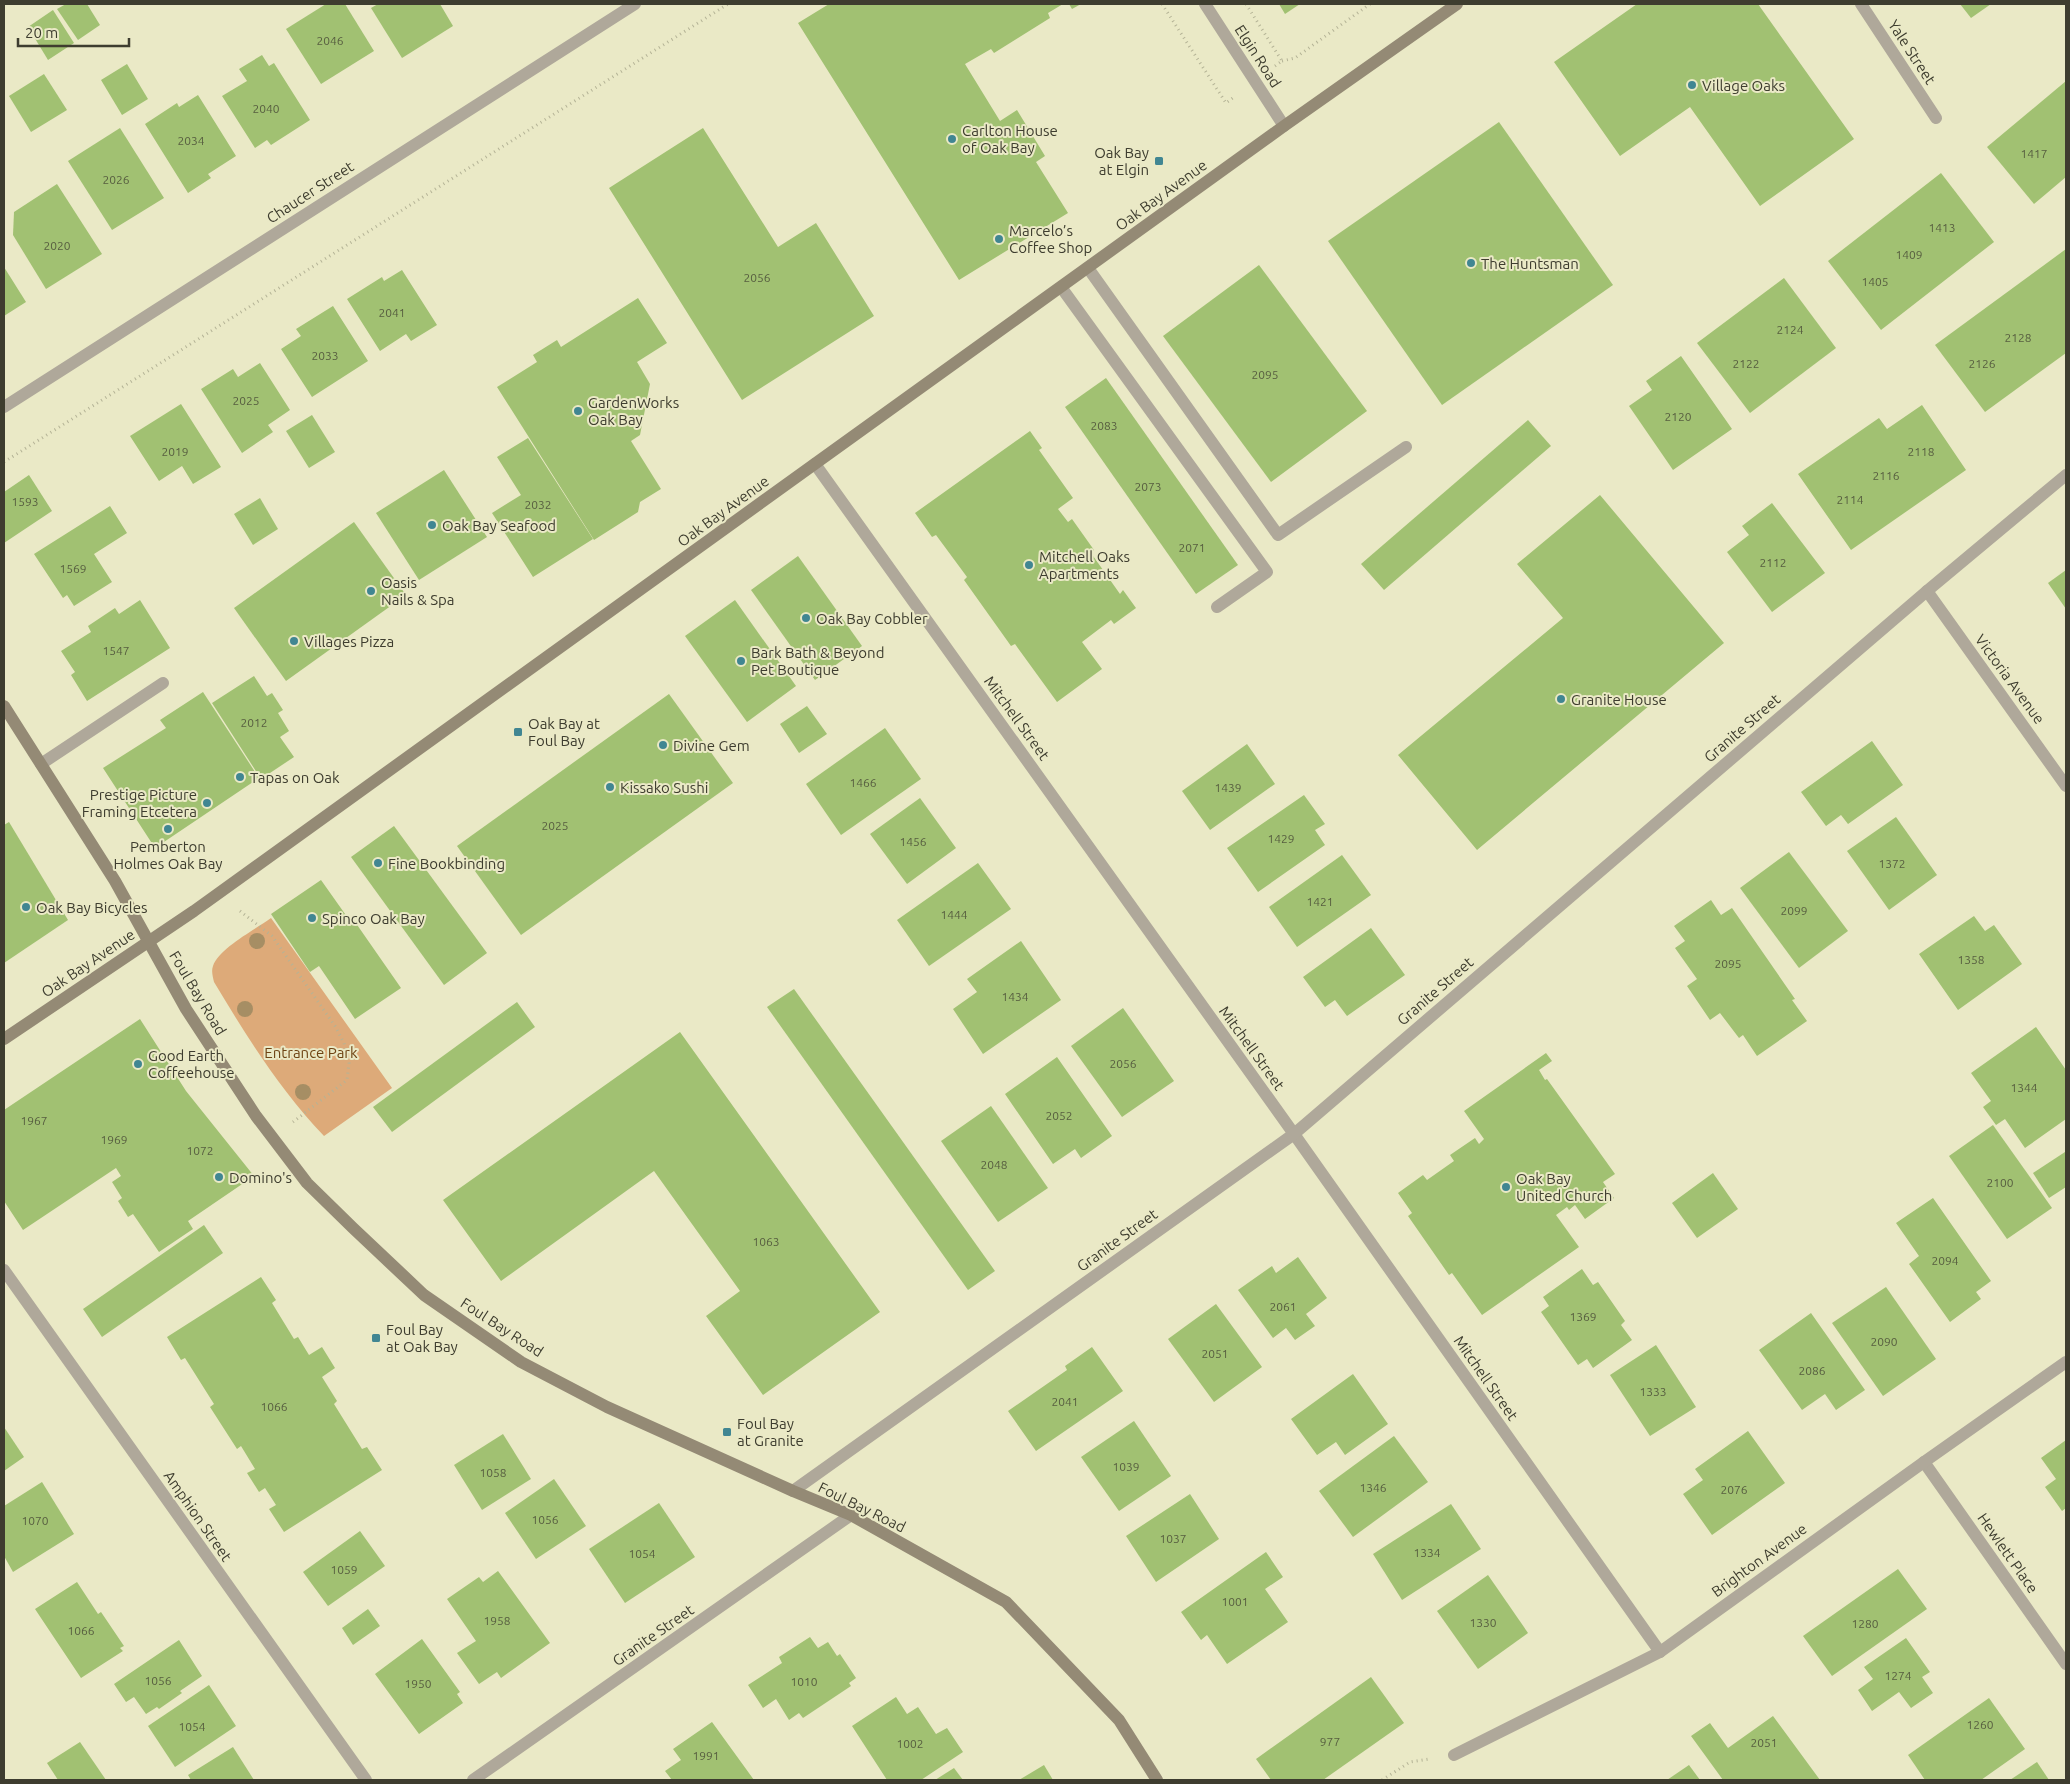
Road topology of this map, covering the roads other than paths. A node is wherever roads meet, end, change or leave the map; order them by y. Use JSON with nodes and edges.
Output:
{"nodes":[{"id":1,"x":635,"y":4,"type":"edge"},
{"id":2,"x":1205,"y":4,"type":"edge"},
{"id":3,"x":1457,"y":4,"type":"edge"},
{"id":4,"x":1861,"y":4,"type":"edge"},
{"id":5,"x":1936,"y":118,"type":"dead end"},
{"id":6,"x":1284,"y":126,"type":"junction"},
{"id":7,"x":1088,"y":268,"type":"junction"},
{"id":8,"x":1061,"y":287,"type":"junction"},
{"id":9,"x":4,"y":407,"type":"edge"},
{"id":10,"x":1406,"y":447,"type":"dead end"},
{"id":11,"x":815,"y":464,"type":"junction"},
{"id":12,"x":2066,"y":475,"type":"edge"},
{"id":13,"x":1927,"y":591,"type":"junction"},
{"id":14,"x":1217,"y":607,"type":"dead end"},
{"id":15,"x":163,"y":683,"type":"dead end"},
{"id":16,"x":4,"y":706,"type":"edge"},
{"id":17,"x":41,"y":764,"type":"junction"},
{"id":18,"x":2066,"y":786,"type":"edge"},
{"id":19,"x":149,"y":942,"type":"junction"},
{"id":20,"x":4,"y":1039,"type":"edge"},
{"id":21,"x":1294,"y":1134,"type":"junction"},
{"id":22,"x":4,"y":1270,"type":"edge"},
{"id":23,"x":2066,"y":1362,"type":"edge"},
{"id":24,"x":1924,"y":1462,"type":"junction"},
{"id":25,"x":793,"y":1491,"type":"junction"},
{"id":26,"x":851,"y":1515,"type":"junction"},
{"id":27,"x":1660,"y":1652,"type":"junction"},
{"id":28,"x":2066,"y":1664,"type":"edge"},
{"id":29,"x":1454,"y":1755,"type":"road end"},
{"id":30,"x":366,"y":1780,"type":"edge"},
{"id":31,"x":474,"y":1780,"type":"edge"},
{"id":32,"x":1157,"y":1780,"type":"edge"}],
"edges":[{"from":1,"to":9,"type":"street","name":"Chaucer Street"},
{"from":2,"to":6,"type":"street","name":"Elgin Road"},
{"from":3,"to":6,"type":"main road","name":"Oak Bay Avenue"},
{"from":4,"to":5,"type":"street","name":"Yale Street"},
{"from":6,"to":7,"type":"main road","name":"Oak Bay Avenue"},
{"from":7,"to":8,"type":"main road","name":"Oak Bay Avenue"},
{"from":7,"to":10,"type":"street"},
{"from":8,"to":11,"type":"main road","name":"Oak Bay Avenue"},
{"from":8,"to":14,"type":"street"},
{"from":11,"to":19,"type":"main road","name":"Oak Bay Avenue"},
{"from":11,"to":21,"type":"street","name":"Mitchell Street"},
{"from":12,"to":13,"type":"street","name":"Granite Street"},
{"from":13,"to":18,"type":"street","name":"Victoria Avenue"},
{"from":13,"to":21,"type":"street","name":"Granite Street"},
{"from":15,"to":17,"type":"street"},
{"from":16,"to":17,"type":"main road","name":"Foul Bay Road"},
{"from":17,"to":19,"type":"main road","name":"Foul Bay Road"},
{"from":19,"to":20,"type":"main road","name":"Oak Bay Avenue"},
{"from":19,"to":25,"type":"main road","name":"Foul Bay Road"},
{"from":21,"to":25,"type":"street","name":"Granite Street"},
{"from":21,"to":27,"type":"street","name":"Mitchell Street"},
{"from":22,"to":30,"type":"street","name":"Amphion Street"},
{"from":23,"to":24,"type":"street","name":"Brighton Avenue"},
{"from":24,"to":27,"type":"street","name":"Brighton Avenue"},
{"from":24,"to":28,"type":"street","name":"Hewlett Place"},
{"from":25,"to":26,"type":"main road","name":"Foul Bay Road"},
{"from":26,"to":31,"type":"street","name":"Granite Street"},
{"from":26,"to":32,"type":"main road","name":"Foul Bay Road"},
{"from":27,"to":29,"type":"street","name":"Brighton Avenue"}]}
